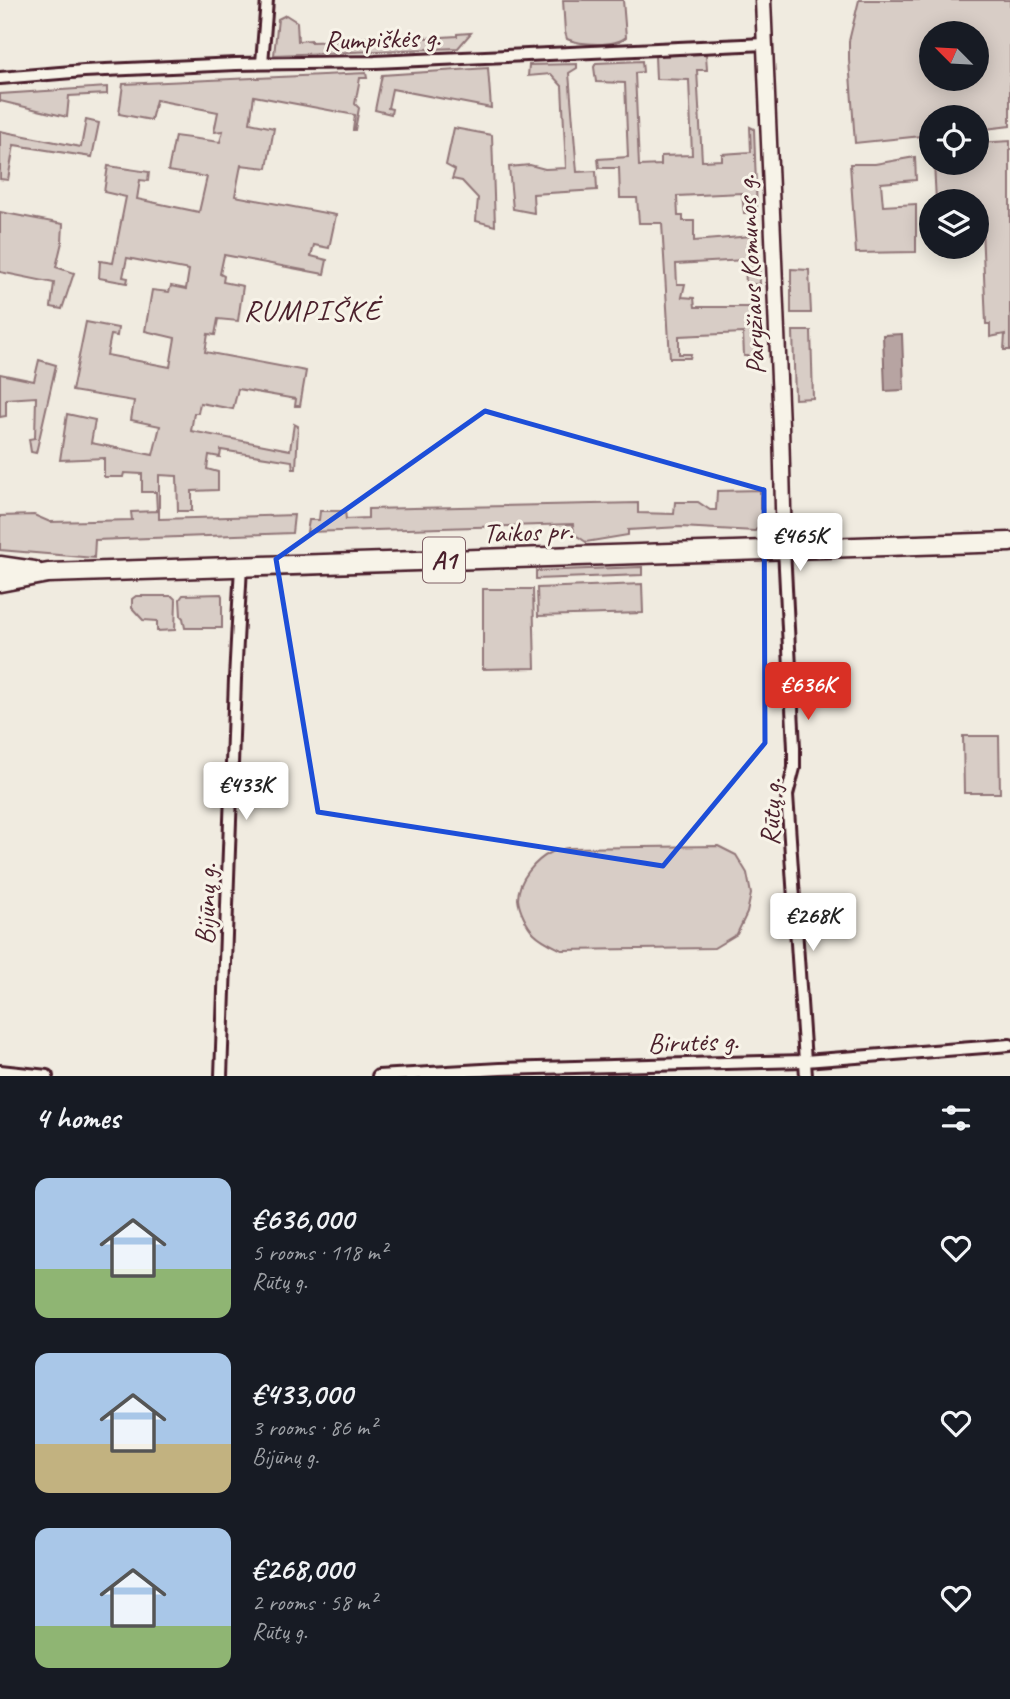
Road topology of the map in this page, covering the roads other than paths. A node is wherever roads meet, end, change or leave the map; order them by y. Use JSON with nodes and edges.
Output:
{"nodes":[{"id":1,"x":267,"y":0,"type":"edge"},
{"id":2,"x":763,"y":0,"type":"edge"},
{"id":3,"x":765,"y":44,"type":"junction"},
{"id":4,"x":262,"y":63,"type":"junction"},
{"id":5,"x":0,"y":78,"type":"edge"},
{"id":6,"x":1010,"y":542,"type":"edge"},
{"id":7,"x":784,"y":548,"type":"junction"},
{"id":8,"x":0,"y":566,"type":"edge"},
{"id":9,"x":241,"y":566,"type":"junction"},
{"id":10,"x":48,"y":573,"type":"junction"},
{"id":11,"x":0,"y":582,"type":"edge"},
{"id":12,"x":1010,"y":1045,"type":"edge"},
{"id":13,"x":805,"y":1061,"type":"junction"},
{"id":14,"x":0,"y":1071,"type":"edge"},
{"id":15,"x":47,"y":1076,"type":"edge"},
{"id":16,"x":221,"y":1076,"type":"edge"},
{"id":17,"x":378,"y":1076,"type":"edge"},
{"id":18,"x":807,"y":1076,"type":"edge"}],
"edges":[{"from":1,"to":4,"type":"street"},
{"from":2,"to":3,"type":"street","name":"Paryžiaus Komunos g."},
{"from":3,"to":4,"type":"street","name":"Rumpiškės g."},
{"from":3,"to":7,"type":"street","name":"Paryžiaus Komunos g."},
{"from":4,"to":5,"type":"street","name":"Rumpiškės g."},
{"from":6,"to":7,"type":"main road","name":"Taikos pr.","number":"A1"},
{"from":7,"to":9,"type":"main road","name":"Taikos pr.","number":"A1"},
{"from":7,"to":13,"type":"street","name":"Rūtų g."},
{"from":8,"to":10,"type":"main road","name":"Taikos pr.","number":"A1"},
{"from":9,"to":10,"type":"main road","name":"Taikos pr.","number":"A1"},
{"from":9,"to":16,"type":"street","name":"Bijūnų g."},
{"from":10,"to":11,"type":"main road","name":"Taikos pr.","number":"A1"},
{"from":12,"to":13,"type":"street","name":"Birutės g."},
{"from":13,"to":17,"type":"street","name":"Birutės g."},
{"from":13,"to":18,"type":"street","name":"Rūtų g."},
{"from":14,"to":15,"type":"street"}]}
